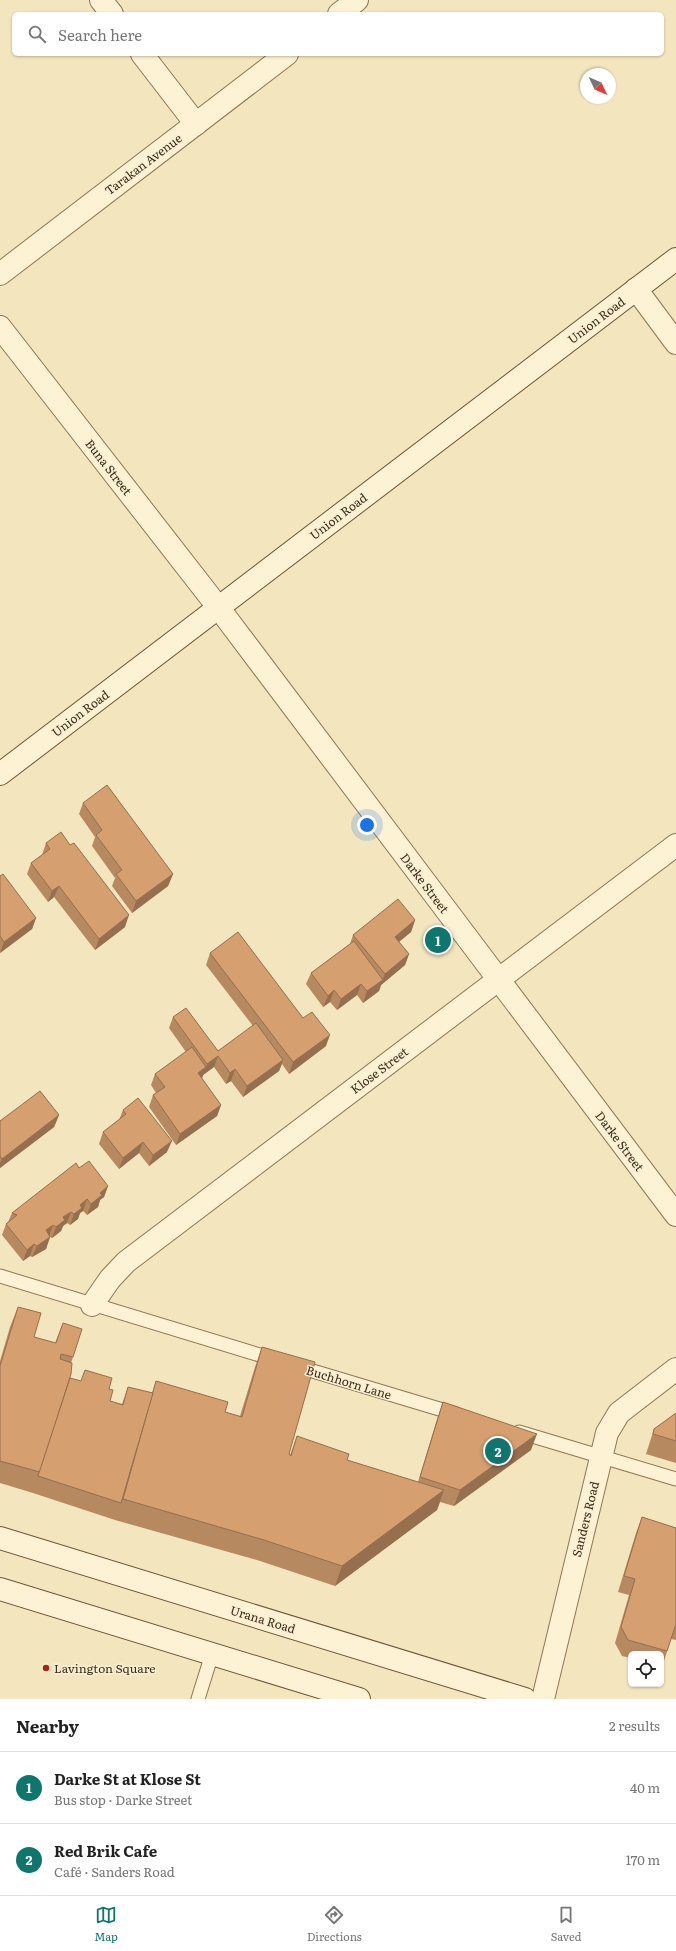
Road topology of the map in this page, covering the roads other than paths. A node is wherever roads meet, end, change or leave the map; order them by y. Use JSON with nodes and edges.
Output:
{"nodes":[{"id":1,"x":101,"y":0,"type":"edge"},
{"id":2,"x":357,"y":0,"type":"edge"},
{"id":3,"x":110,"y":12,"type":"edge"},
{"id":4,"x":342,"y":12,"type":"edge"},
{"id":5,"x":144,"y":56,"type":"edge"},
{"id":6,"x":284,"y":56,"type":"edge"},
{"id":7,"x":196,"y":124,"type":"junction"},
{"id":8,"x":676,"y":259,"type":"edge"},
{"id":9,"x":0,"y":274,"type":"edge"},
{"id":10,"x":636,"y":289,"type":"junction"},
{"id":11,"x":0,"y":327,"type":"edge"},
{"id":12,"x":676,"y":343,"type":"edge"},
{"id":13,"x":218,"y":607,"type":"junction"},
{"id":14,"x":0,"y":774,"type":"edge"},
{"id":15,"x":676,"y":845,"type":"edge"},
{"id":16,"x":498,"y":979,"type":"junction"},
{"id":17,"x":676,"y":1215,"type":"edge"},
{"id":18,"x":0,"y":1276,"type":"edge"},
{"id":19,"x":92,"y":1305,"type":"junction"},
{"id":20,"x":676,"y":1369,"type":"edge"},
{"id":21,"x":470,"y":1418,"type":"edge"},
{"id":22,"x":508,"y":1429,"type":"edge"},
{"id":23,"x":600,"y":1456,"type":"junction"},
{"id":24,"x":676,"y":1479,"type":"edge"},
{"id":25,"x":0,"y":1538,"type":"edge"},
{"id":26,"x":0,"y":1589,"type":"edge"},
{"id":27,"x":212,"y":1654,"type":"junction"},
{"id":28,"x":198,"y":1699,"type":"edge"},
{"id":29,"x":359,"y":1699,"type":"edge"},
{"id":30,"x":525,"y":1699,"type":"edge"},
{"id":31,"x":543,"y":1699,"type":"edge"}],
"edges":[{"from":1,"to":3,"type":"street"},
{"from":2,"to":4,"type":"street"},
{"from":5,"to":7,"type":"street"},
{"from":6,"to":7,"type":"street","name":"Tarakan Avenue"},
{"from":7,"to":9,"type":"street","name":"Tarakan Avenue"},
{"from":8,"to":10,"type":"street","name":"Union Road"},
{"from":10,"to":12,"type":"street"},
{"from":10,"to":13,"type":"street","name":"Union Road"},
{"from":11,"to":13,"type":"street","name":"Buna Street"},
{"from":13,"to":14,"type":"street","name":"Union Road"},
{"from":13,"to":16,"type":"street","name":"Darke Street"},
{"from":15,"to":16,"type":"street","name":"Klose Street"},
{"from":16,"to":17,"type":"street","name":"Darke Street"},
{"from":16,"to":19,"type":"street","name":"Klose Street"},
{"from":18,"to":19,"type":"lane","name":"Buchhorn Lane"},
{"from":19,"to":21,"type":"lane","name":"Buchhorn Lane"},
{"from":20,"to":23,"type":"street","name":"Sanders Road"},
{"from":22,"to":23,"type":"lane"},
{"from":23,"to":24,"type":"lane"},
{"from":23,"to":31,"type":"street","name":"Sanders Road"},
{"from":25,"to":30,"type":"street","name":"Urana Road"},
{"from":26,"to":27,"type":"street"},
{"from":27,"to":28,"type":"lane"},
{"from":27,"to":29,"type":"street"}]}
